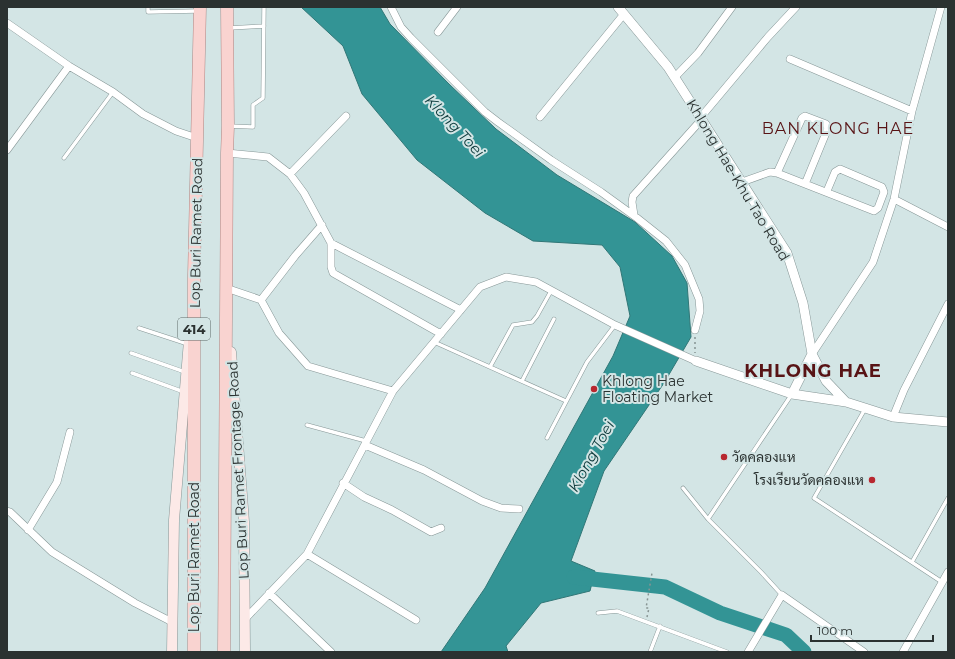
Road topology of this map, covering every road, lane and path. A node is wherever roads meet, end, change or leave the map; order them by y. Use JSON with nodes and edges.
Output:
{"nodes":[{"id":1,"x":148,"y":7,"type":"edge"},
{"id":2,"x":227,"y":7,"type":"edge"},
{"id":3,"x":264,"y":7,"type":"edge"},
{"id":4,"x":391,"y":7,"type":"edge"},
{"id":5,"x":457,"y":7,"type":"edge"},
{"id":6,"x":732,"y":7,"type":"edge"},
{"id":7,"x":796,"y":7,"type":"edge"},
{"id":8,"x":941,"y":7,"type":"edge"},
{"id":9,"x":200,"y":9,"type":"edge"},
{"id":10,"x":621,"y":10,"type":"edge"},
{"id":11,"x":7,"y":23,"type":"edge"},
{"id":12,"x":264,"y":26,"type":"junction"},
{"id":13,"x":227,"y":28,"type":"junction"},
{"id":14,"x":438,"y":32,"type":"dead end"},
{"id":15,"x":790,"y":59,"type":"dead end"},
{"id":16,"x":69,"y":66,"type":"junction"},
{"id":17,"x":675,"y":77,"type":"junction"},
{"id":18,"x":113,"y":92,"type":"junction"},
{"id":19,"x":912,"y":111,"type":"junction"},
{"id":20,"x":346,"y":116,"type":"dead end"},
{"id":21,"x":540,"y":117,"type":"dead end"},
{"id":22,"x":701,"y":118,"type":"junction"},
{"id":23,"x":228,"y":126,"type":"junction"},
{"id":24,"x":197,"y":138,"type":"junction"},
{"id":25,"x":7,"y":150,"type":"edge"},
{"id":26,"x":227,"y":153,"type":"junction"},
{"id":27,"x":64,"y":158,"type":"dead end"},
{"id":28,"x":777,"y":173,"type":"junction"},
{"id":29,"x":290,"y":174,"type":"junction"},
{"id":30,"x":742,"y":182,"type":"junction"},
{"id":31,"x":805,"y":184,"type":"junction"},
{"id":32,"x":827,"y":191,"type":"junction"},
{"id":33,"x":894,"y":199,"type":"junction"},
{"id":34,"x":634,"y":216,"type":"junction"},
{"id":35,"x":322,"y":225,"type":"junction"},
{"id":36,"x":948,"y":227,"type":"edge"},
{"id":37,"x":331,"y":243,"type":"junction"},
{"id":38,"x":194,"y":276,"type":"junction"},
{"id":39,"x":226,"y":288,"type":"junction"},
{"id":40,"x":552,"y":291,"type":"junction"},
{"id":41,"x":261,"y":300,"type":"junction"},
{"id":42,"x":948,"y":304,"type":"edge"},
{"id":43,"x":461,"y":310,"type":"junction"},
{"id":44,"x":554,"y":319,"type":"dead end"},
{"id":45,"x":619,"y":326,"type":"junction"},
{"id":46,"x":139,"y":328,"type":"dead end"},
{"id":47,"x":695,"y":330,"type":"joint"},
{"id":48,"x":441,"y":334,"type":"junction"},
{"id":49,"x":434,"y":342,"type":"junction"},
{"id":50,"x":189,"y":344,"type":"junction"},
{"id":51,"x":131,"y":353,"type":"dead end"},
{"id":52,"x":812,"y":354,"type":"junction"},
{"id":53,"x":696,"y":361,"type":"junction"},
{"id":54,"x":490,"y":367,"type":"junction"},
{"id":55,"x":132,"y":373,"type":"dead end"},
{"id":56,"x":186,"y":373,"type":"junction"},
{"id":57,"x":522,"y":381,"type":"junction"},
{"id":58,"x":393,"y":391,"type":"junction"},
{"id":59,"x":185,"y":392,"type":"junction"},
{"id":60,"x":792,"y":394,"type":"junction"},
{"id":61,"x":566,"y":401,"type":"junction"},
{"id":62,"x":846,"y":402,"type":"junction"},
{"id":63,"x":865,"y":408,"type":"junction"},
{"id":64,"x":893,"y":417,"type":"junction"},
{"id":65,"x":948,"y":422,"type":"edge"},
{"id":66,"x":307,"y":425,"type":"dead end"},
{"id":67,"x":70,"y":432,"type":"dead end"},
{"id":68,"x":547,"y":438,"type":"dead end"},
{"id":69,"x":366,"y":443,"type":"junction"},
{"id":70,"x":344,"y":484,"type":"junction"},
{"id":71,"x":684,"y":488,"type":"dead end"},
{"id":72,"x":948,"y":498,"type":"edge"},
{"id":73,"x":518,"y":509,"type":"dead end"},
{"id":74,"x":7,"y":511,"type":"edge"},
{"id":75,"x":708,"y":519,"type":"junction"},
{"id":76,"x":441,"y":528,"type":"dead end"},
{"id":77,"x":28,"y":530,"type":"junction"},
{"id":78,"x":307,"y":554,"type":"junction"},
{"id":79,"x":912,"y":562,"type":"junction"},
{"id":80,"x":948,"y":572,"type":"edge"},
{"id":81,"x":652,"y":573,"type":"dead end"},
{"id":82,"x":945,"y":583,"type":"edge"},
{"id":83,"x":269,"y":593,"type":"junction"},
{"id":84,"x":782,"y":595,"type":"junction"},
{"id":85,"x":598,"y":613,"type":"dead end"},
{"id":86,"x":245,"y":619,"type":"junction"},
{"id":87,"x":416,"y":620,"type":"dead end"},
{"id":88,"x":646,"y":621,"type":"junction"},
{"id":89,"x":172,"y":622,"type":"junction"},
{"id":90,"x":660,"y":626,"type":"junction"},
{"id":91,"x":749,"y":650,"type":"edge"},
{"id":92,"x":172,"y":652,"type":"edge"},
{"id":93,"x":194,"y":652,"type":"edge"},
{"id":94,"x":224,"y":652,"type":"edge"},
{"id":95,"x":245,"y":652,"type":"edge"},
{"id":96,"x":331,"y":652,"type":"edge"},
{"id":97,"x":650,"y":652,"type":"edge"},
{"id":98,"x":727,"y":652,"type":"edge"},
{"id":99,"x":864,"y":652,"type":"edge"},
{"id":100,"x":903,"y":652,"type":"edge"}],
"edges":[{"from":1,"to":9,"type":"lane"},
{"from":2,"to":13,"type":"main road","name":"Lop Buri Ramet Road","number":"414"},
{"from":3,"to":12,"type":"lane"},
{"from":4,"to":34,"type":"street"},
{"from":5,"to":14,"type":"street"},
{"from":6,"to":17,"type":"street"},
{"from":7,"to":22,"type":"street"},
{"from":8,"to":19,"type":"street"},
{"from":9,"to":24,"type":"main road","name":"Lop Buri Ramet Road","number":"414"},
{"from":10,"to":17,"type":"street","name":"Khlong Hae-Khu Tao Road"},
{"from":10,"to":21,"type":"street"},
{"from":11,"to":16,"type":"street"},
{"from":12,"to":13,"type":"lane"},
{"from":12,"to":23,"type":"lane"},
{"from":13,"to":23,"type":"main road","name":"Lop Buri Ramet Road","number":"414"},
{"from":15,"to":19,"type":"street"},
{"from":16,"to":18,"type":"street"},
{"from":16,"to":25,"type":"street"},
{"from":17,"to":22,"type":"street","name":"Khlong Hae-Khu Tao Road"},
{"from":18,"to":24,"type":"street"},
{"from":18,"to":27,"type":"lane"},
{"from":19,"to":33,"type":"street"},
{"from":20,"to":29,"type":"street"},
{"from":22,"to":30,"type":"street","name":"Khlong Hae-Khu Tao Road"},
{"from":22,"to":34,"type":"street"},
{"from":23,"to":26,"type":"main road","name":"Lop Buri Ramet Road","number":"414"},
{"from":24,"to":38,"type":"main road","name":"Lop Buri Ramet Road","number":"414"},
{"from":26,"to":29,"type":"street"},
{"from":26,"to":39,"type":"main road","name":"Lop Buri Ramet Road","number":"414"},
{"from":28,"to":30,"type":"street"},
{"from":28,"to":31,"type":"street"},
{"from":28,"to":31,"type":"street"},
{"from":29,"to":35,"type":"street"},
{"from":30,"to":52,"type":"street","name":"Khlong Hae-Khu Tao Road"},
{"from":31,"to":32,"type":"street"},
{"from":32,"to":32,"type":"street"},
{"from":33,"to":36,"type":"street"},
{"from":33,"to":52,"type":"street"},
{"from":34,"to":47,"type":"street"},
{"from":35,"to":37,"type":"street"},
{"from":35,"to":41,"type":"street"},
{"from":37,"to":43,"type":"street"},
{"from":37,"to":48,"type":"street"},
{"from":38,"to":50,"type":"main road","number":"414"},
{"from":38,"to":93,"type":"main road","name":"Lop Buri Ramet Road","number":"414"},
{"from":39,"to":41,"type":"street"},
{"from":39,"to":86,"type":"main road","name":"Lop Buri Ramet Frontage Road","number":"414"},
{"from":39,"to":94,"type":"main road","name":"Lop Buri Ramet Road","number":"414"},
{"from":40,"to":43,"type":"street"},
{"from":40,"to":45,"type":"street"},
{"from":40,"to":54,"type":"lane"},
{"from":41,"to":58,"type":"street"},
{"from":42,"to":64,"type":"street"},
{"from":43,"to":48,"type":"street"},
{"from":44,"to":57,"type":"lane"},
{"from":45,"to":53,"type":"street"},
{"from":45,"to":61,"type":"lane"},
{"from":46,"to":50,"type":"lane"},
{"from":47,"to":53,"type":"path"},
{"from":48,"to":49,"type":"street"},
{"from":49,"to":54,"type":"lane"},
{"from":49,"to":58,"type":"street"},
{"from":50,"to":56,"type":"main road","number":"414"},
{"from":51,"to":56,"type":"lane"},
{"from":52,"to":60,"type":"street"},
{"from":52,"to":62,"type":"street","name":"Khlong Hae-Khu Tao Road"},
{"from":53,"to":60,"type":"street"},
{"from":54,"to":57,"type":"lane"},
{"from":55,"to":59,"type":"lane"},
{"from":56,"to":59,"type":"main road","number":"414"},
{"from":57,"to":61,"type":"lane"},
{"from":58,"to":69,"type":"street"},
{"from":59,"to":89,"type":"main road","number":"414"},
{"from":60,"to":62,"type":"street"},
{"from":60,"to":75,"type":"lane"},
{"from":61,"to":68,"type":"lane"},
{"from":62,"to":63,"type":"street","name":"Khlong Hae-Khu Tao Road"},
{"from":63,"to":64,"type":"street","name":"Khlong Hae-Khu Tao Road"},
{"from":63,"to":79,"type":"lane"},
{"from":64,"to":65,"type":"street","name":"Khlong Hae-Khu Tao Road"},
{"from":66,"to":69,"type":"lane"},
{"from":67,"to":77,"type":"street"},
{"from":69,"to":70,"type":"street"},
{"from":69,"to":73,"type":"street"},
{"from":70,"to":76,"type":"street"},
{"from":70,"to":78,"type":"street"},
{"from":71,"to":75,"type":"lane"},
{"from":72,"to":79,"type":"lane"},
{"from":74,"to":77,"type":"street"},
{"from":75,"to":84,"type":"lane"},
{"from":77,"to":89,"type":"street"},
{"from":78,"to":83,"type":"street"},
{"from":78,"to":87,"type":"street"},
{"from":79,"to":82,"type":"lane"},
{"from":80,"to":82,"type":"street"},
{"from":81,"to":88,"type":"path"},
{"from":82,"to":100,"type":"street"},
{"from":83,"to":86,"type":"street"},
{"from":83,"to":96,"type":"street"},
{"from":84,"to":91,"type":"street"},
{"from":84,"to":99,"type":"street"},
{"from":85,"to":88,"type":"lane"},
{"from":86,"to":95,"type":"main road","name":"Lop Buri Ramet Frontage Road","number":"414"},
{"from":88,"to":90,"type":"lane"},
{"from":89,"to":92,"type":"main road","number":"414"},
{"from":90,"to":97,"type":"lane"},
{"from":90,"to":98,"type":"lane"}]}
